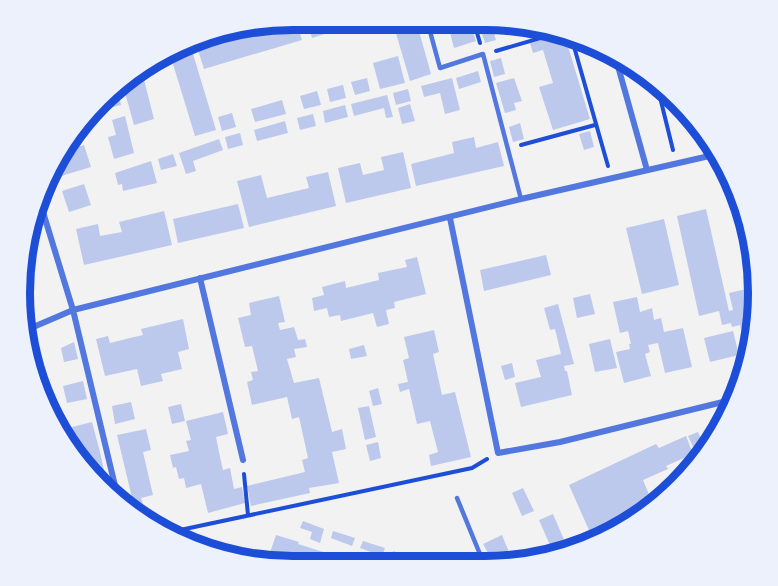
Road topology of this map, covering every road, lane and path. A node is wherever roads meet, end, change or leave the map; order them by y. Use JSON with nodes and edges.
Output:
{"nodes":[{"id":1,"x":430,"y":30,"type":"edge"},
{"id":2,"x":544,"y":37,"type":"edge"},
{"id":3,"x":575,"y":46,"type":"edge"},
{"id":4,"x":483,"y":54,"type":"junction"},
{"id":5,"x":618,"y":66,"type":"edge"},
{"id":6,"x":660,"y":97,"type":"edge"},
{"id":7,"x":596,"y":124,"type":"junction"},
{"id":8,"x":508,"y":148,"type":"junction"},
{"id":9,"x":709,"y":156,"type":"edge"},
{"id":10,"x":677,"y":163,"type":"junction"},
{"id":11,"x":647,"y":170,"type":"junction"},
{"id":12,"x":611,"y":178,"type":"junction"},
{"id":13,"x":521,"y":199,"type":"junction"},
{"id":14,"x":43,"y":212,"type":"edge"},
{"id":15,"x":450,"y":218,"type":"junction"},
{"id":16,"x":200,"y":278,"type":"junction"},
{"id":17,"x":73,"y":310,"type":"junction"},
{"id":18,"x":32,"y":328,"type":"edge"},
{"id":19,"x":724,"y":402,"type":"edge"},
{"id":20,"x":498,"y":453,"type":"junction"},
{"id":21,"x":243,"y":460,"type":"joint"},
{"id":22,"x":115,"y":487,"type":"edge"},
{"id":23,"x":457,"y":498,"type":"dead end"},
{"id":24,"x":248,"y":515,"type":"junction"},
{"id":25,"x":179,"y":530,"type":"edge"},
{"id":26,"x":481,"y":556,"type":"edge"}],
"edges":[{"from":1,"to":4,"type":"lane"},
{"from":2,"to":4,"type":"path"},
{"from":3,"to":7,"type":"path"},
{"from":4,"to":8,"type":"lane"},
{"from":5,"to":11,"type":"street"},
{"from":6,"to":10,"type":"path"},
{"from":7,"to":8,"type":"path"},
{"from":7,"to":12,"type":"path"},
{"from":8,"to":13,"type":"lane"},
{"from":9,"to":10,"type":"street"},
{"from":10,"to":11,"type":"street"},
{"from":11,"to":12,"type":"street"},
{"from":12,"to":13,"type":"street"},
{"from":13,"to":15,"type":"street"},
{"from":14,"to":17,"type":"street"},
{"from":15,"to":16,"type":"street"},
{"from":15,"to":20,"type":"street"},
{"from":16,"to":17,"type":"street"},
{"from":16,"to":21,"type":"street"},
{"from":17,"to":18,"type":"street"},
{"from":17,"to":22,"type":"street"},
{"from":19,"to":20,"type":"street"},
{"from":20,"to":24,"type":"path"},
{"from":21,"to":24,"type":"path"},
{"from":23,"to":26,"type":"lane"},
{"from":24,"to":25,"type":"path"}]}
